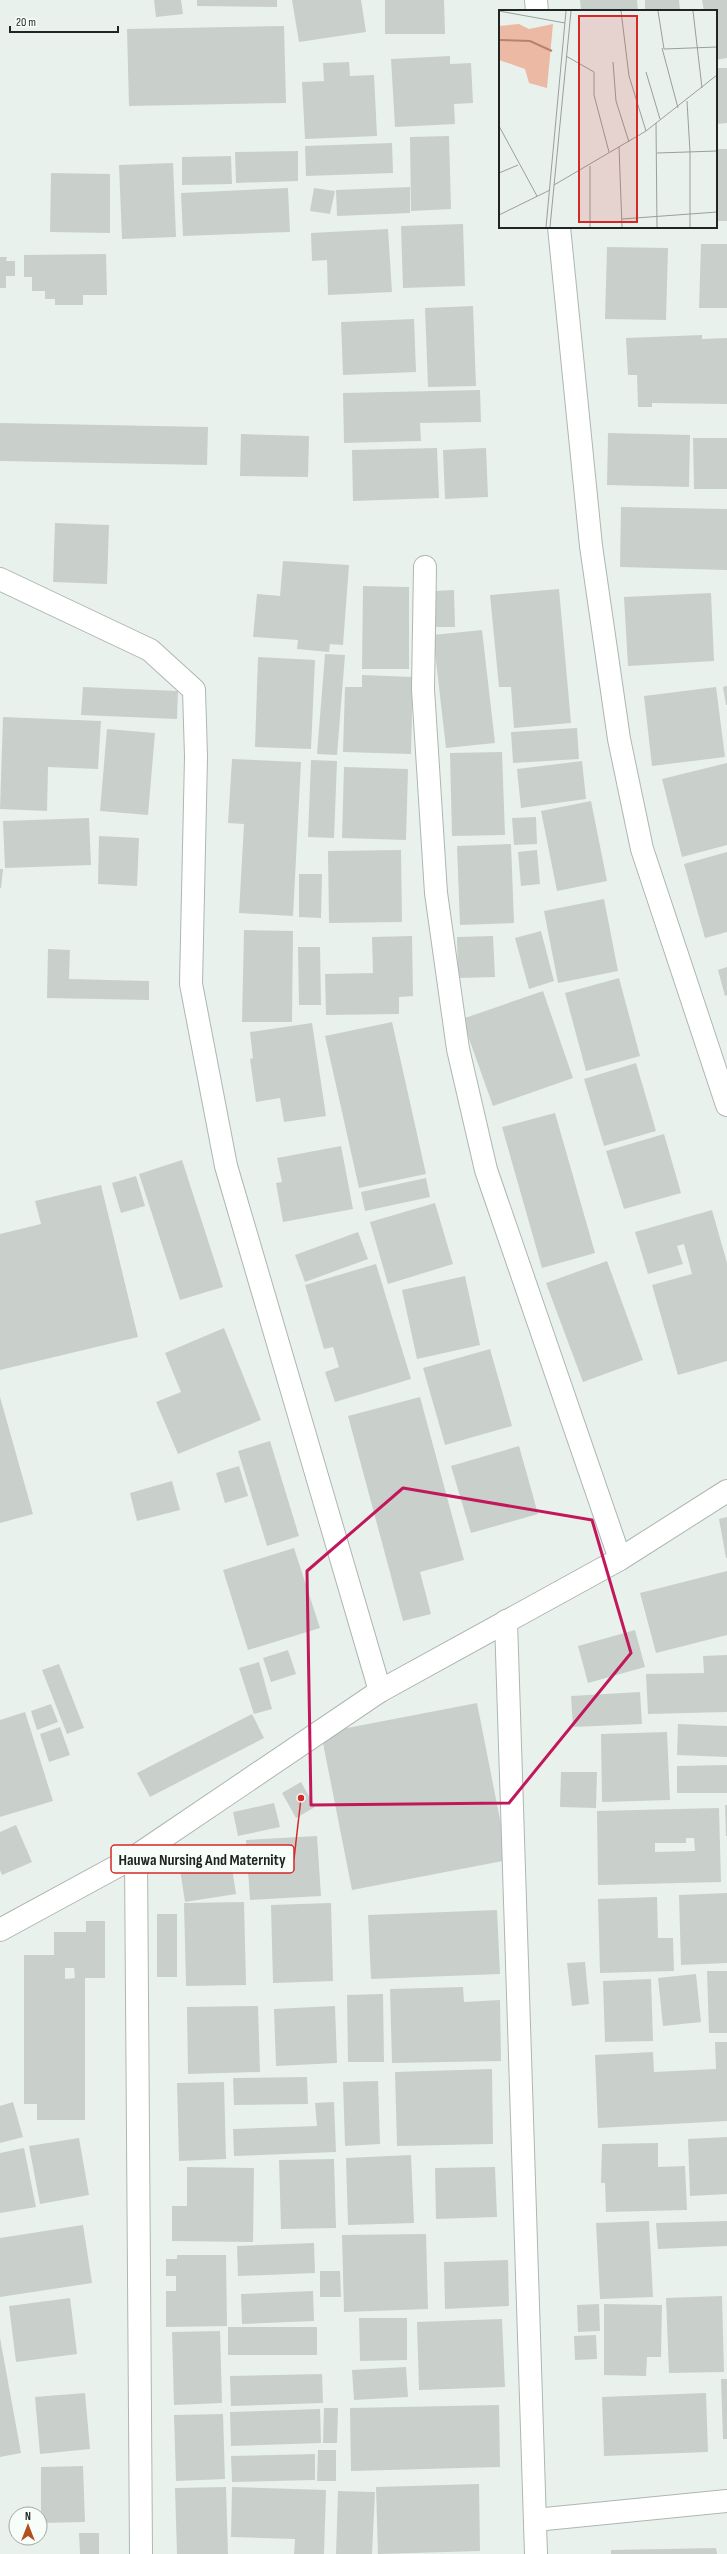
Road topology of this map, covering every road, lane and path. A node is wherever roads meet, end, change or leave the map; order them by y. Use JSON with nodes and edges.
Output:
{"nodes":[{"id":1,"x":536,"y":0,"type":"edge"},
{"id":2,"x":538,"y":10,"type":"edge"},
{"id":3,"x":559,"y":228,"type":"edge"},
{"id":4,"x":424,"y":567,"type":"dead end"},
{"id":5,"x":0,"y":579,"type":"edge"},
{"id":6,"x":727,"y":1105,"type":"edge"},
{"id":7,"x":727,"y":1491,"type":"edge"},
{"id":8,"x":620,"y":1559,"type":"junction"},
{"id":9,"x":506,"y":1621,"type":"junction"},
{"id":10,"x":380,"y":1691,"type":"junction"},
{"id":11,"x":136,"y":1856,"type":"junction"},
{"id":12,"x":0,"y":1930,"type":"edge"},
{"id":13,"x":727,"y":2501,"type":"edge"},
{"id":14,"x":536,"y":2520,"type":"junction"},
{"id":15,"x":141,"y":2554,"type":"edge"},
{"id":16,"x":536,"y":2554,"type":"edge"}],
"edges":[{"from":1,"to":2,"type":"street"},
{"from":3,"to":6,"type":"street"},
{"from":4,"to":8,"type":"street"},
{"from":5,"to":10,"type":"street"},
{"from":7,"to":8,"type":"street"},
{"from":8,"to":9,"type":"street"},
{"from":9,"to":10,"type":"street"},
{"from":9,"to":14,"type":"street"},
{"from":10,"to":11,"type":"street"},
{"from":11,"to":12,"type":"street"},
{"from":11,"to":15,"type":"street"},
{"from":13,"to":14,"type":"street"},
{"from":14,"to":16,"type":"street"}]}
